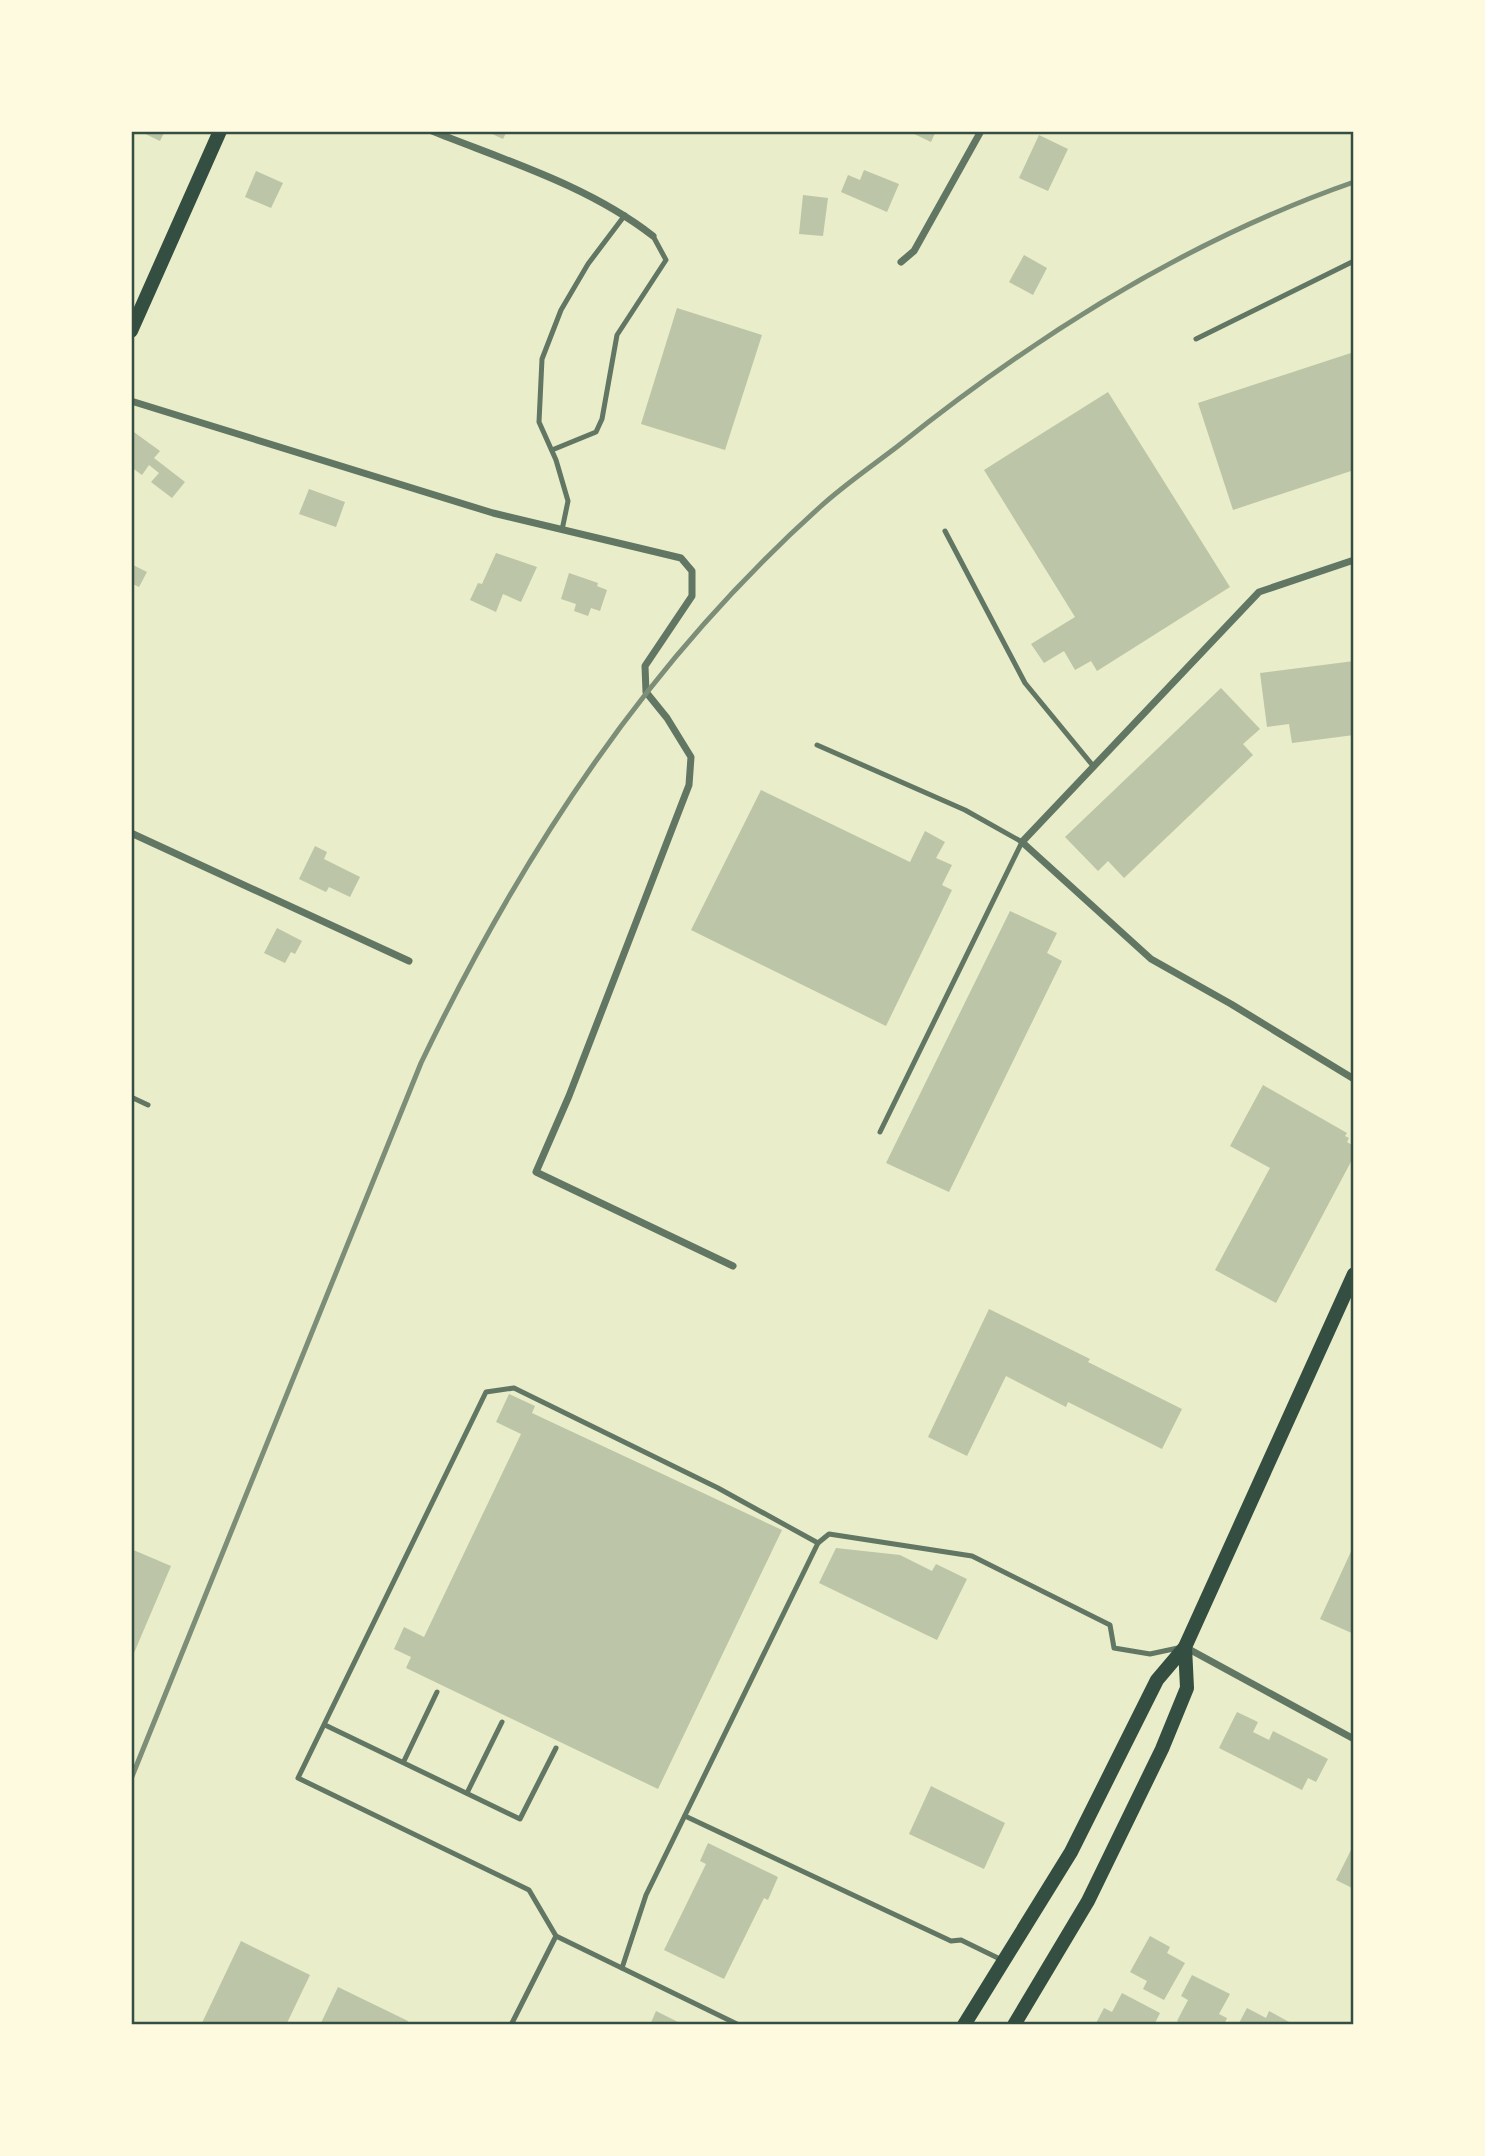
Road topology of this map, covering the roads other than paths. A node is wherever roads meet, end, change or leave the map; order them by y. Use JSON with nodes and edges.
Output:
{"nodes":[{"id":1,"x":220,"y":131,"type":"edge"},
{"id":2,"x":432,"y":131,"type":"edge"},
{"id":3,"x":981,"y":131,"type":"edge"},
{"id":4,"x":625,"y":215,"type":"junction"},
{"id":5,"x":653,"y":236,"type":"joint"},
{"id":6,"x":1354,"y":261,"type":"edge"},
{"id":7,"x":901,"y":262,"type":"dead end"},
{"id":8,"x":131,"y":331,"type":"edge"},
{"id":9,"x":1196,"y":339,"type":"dead end"},
{"id":10,"x":131,"y":401,"type":"edge"},
{"id":11,"x":552,"y":450,"type":"junction"},
{"id":12,"x":562,"y":530,"type":"junction"},
{"id":13,"x":945,"y":531,"type":"dead end"},
{"id":14,"x":1354,"y":560,"type":"edge"},
{"id":15,"x":817,"y":745,"type":"dead end"},
{"id":16,"x":1094,"y":766,"type":"junction"},
{"id":17,"x":131,"y":833,"type":"edge"},
{"id":18,"x":1022,"y":842,"type":"junction"},
{"id":19,"x":408,"y":961,"type":"dead end"},
{"id":20,"x":1354,"y":1079,"type":"edge"},
{"id":21,"x":131,"y":1097,"type":"edge"},
{"id":22,"x":148,"y":1105,"type":"dead end"},
{"id":23,"x":880,"y":1132,"type":"dead end"},
{"id":24,"x":733,"y":1266,"type":"dead end"},
{"id":25,"x":1354,"y":1274,"type":"edge"},
{"id":26,"x":818,"y":1543,"type":"junction"},
{"id":27,"x":1185,"y":1647,"type":"junction"},
{"id":28,"x":437,"y":1692,"type":"dead end"},
{"id":29,"x":502,"y":1722,"type":"dead end"},
{"id":30,"x":325,"y":1725,"type":"junction"},
{"id":31,"x":1354,"y":1739,"type":"edge"},
{"id":32,"x":556,"y":1748,"type":"dead end"},
{"id":33,"x":404,"y":1761,"type":"junction"},
{"id":34,"x":467,"y":1793,"type":"junction"},
{"id":35,"x":685,"y":1816,"type":"junction"},
{"id":36,"x":556,"y":1936,"type":"junction"},
{"id":37,"x":1006,"y":1961,"type":"junction"},
{"id":38,"x":622,"y":1968,"type":"junction"},
{"id":39,"x":511,"y":2025,"type":"edge"},
{"id":40,"x":739,"y":2025,"type":"edge"},
{"id":41,"x":964,"y":2025,"type":"edge"},
{"id":42,"x":1014,"y":2025,"type":"edge"}],
"edges":[{"from":1,"to":8,"type":"main road"},
{"from":2,"to":4,"type":"street"},
{"from":3,"to":7,"type":"street"},
{"from":4,"to":5,"type":"street"},
{"from":4,"to":11,"type":"lane"},
{"from":5,"to":11,"type":"lane"},
{"from":6,"to":9,"type":"lane"},
{"from":10,"to":12,"type":"street"},
{"from":11,"to":12,"type":"lane"},
{"from":12,"to":24,"type":"street"},
{"from":13,"to":16,"type":"lane"},
{"from":14,"to":16,"type":"street"},
{"from":15,"to":18,"type":"lane"},
{"from":16,"to":18,"type":"street"},
{"from":17,"to":19,"type":"street"},
{"from":18,"to":20,"type":"street"},
{"from":18,"to":23,"type":"lane"},
{"from":21,"to":22,"type":"lane"},
{"from":25,"to":27,"type":"main road"},
{"from":26,"to":27,"type":"lane"},
{"from":26,"to":30,"type":"lane"},
{"from":26,"to":35,"type":"lane"},
{"from":27,"to":31,"type":"street"},
{"from":27,"to":37,"type":"main road"},
{"from":27,"to":42,"type":"main road"},
{"from":28,"to":33,"type":"lane"},
{"from":29,"to":34,"type":"lane"},
{"from":30,"to":33,"type":"lane"},
{"from":30,"to":36,"type":"lane"},
{"from":32,"to":34,"type":"lane"},
{"from":33,"to":34,"type":"lane"},
{"from":35,"to":37,"type":"lane"},
{"from":35,"to":38,"type":"lane"},
{"from":36,"to":38,"type":"lane"},
{"from":36,"to":39,"type":"lane"},
{"from":37,"to":41,"type":"main road"},
{"from":38,"to":40,"type":"lane"}]}
